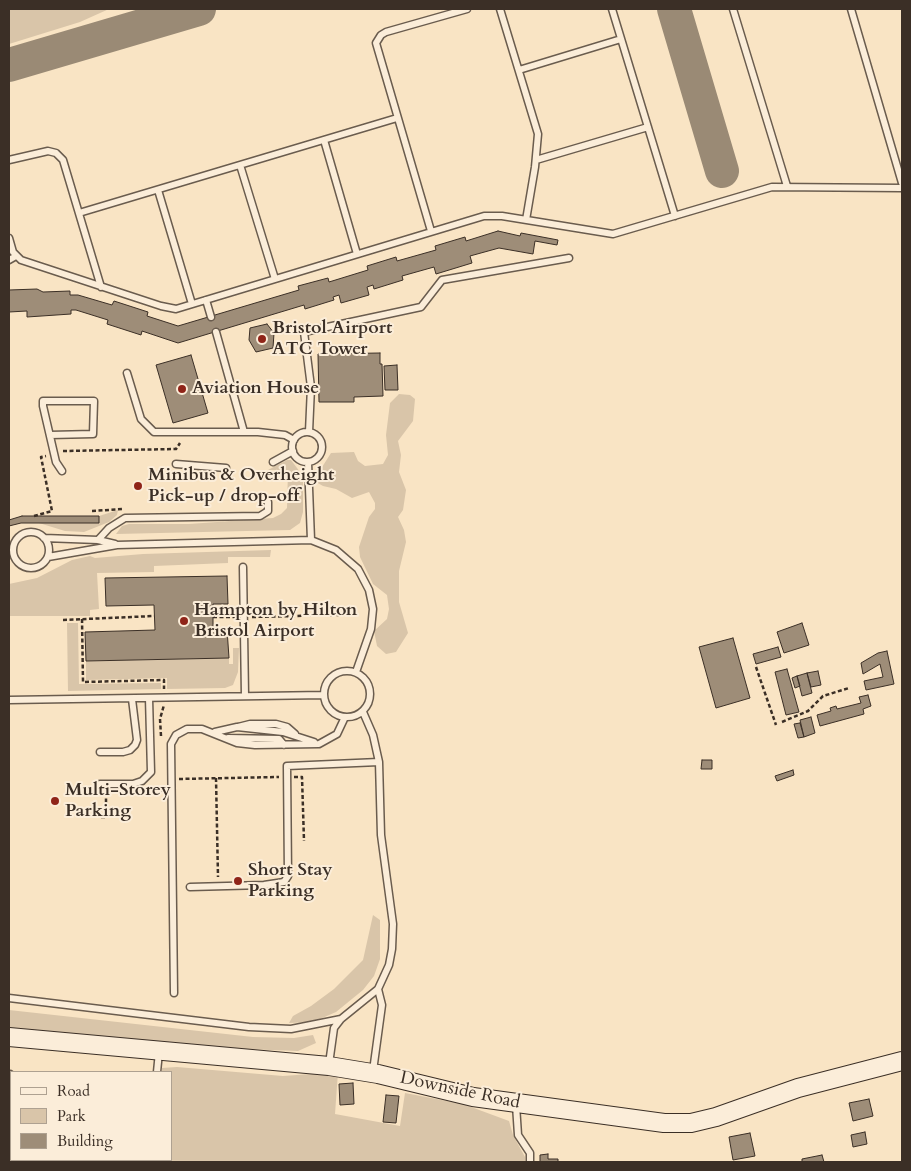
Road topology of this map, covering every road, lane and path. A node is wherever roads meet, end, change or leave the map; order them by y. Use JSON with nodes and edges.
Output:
{"nodes":[{"id":1,"x":467,"y":9,"type":"edge"},
{"id":2,"x":500,"y":9,"type":"edge"},
{"id":3,"x":612,"y":9,"type":"edge"},
{"id":4,"x":733,"y":9,"type":"edge"},
{"id":5,"x":851,"y":9,"type":"edge"},
{"id":6,"x":621,"y":39,"type":"junction"},
{"id":7,"x":519,"y":70,"type":"junction"},
{"id":8,"x":397,"y":118,"type":"junction"},
{"id":9,"x":648,"y":127,"type":"junction"},
{"id":10,"x":324,"y":140,"type":"junction"},
{"id":11,"x":9,"y":160,"type":"edge"},
{"id":12,"x":536,"y":160,"type":"junction"},
{"id":13,"x":240,"y":165,"type":"junction"},
{"id":14,"x":902,"y":183,"type":"edge"},
{"id":15,"x":787,"y":186,"type":"junction"},
{"id":16,"x":902,"y":188,"type":"edge"},
{"id":17,"x":158,"y":190,"type":"junction"},
{"id":18,"x":79,"y":213,"type":"junction"},
{"id":19,"x":675,"y":216,"type":"junction"},
{"id":20,"x":526,"y":220,"type":"junction"},
{"id":21,"x":431,"y":231,"type":"junction"},
{"id":22,"x":9,"y":238,"type":"edge"},
{"id":23,"x":357,"y":254,"type":"junction"},
{"id":24,"x":16,"y":256,"type":"junction"},
{"id":25,"x":569,"y":258,"type":"dead end"},
{"id":26,"x":9,"y":260,"type":"edge"},
{"id":27,"x":275,"y":279,"type":"junction"},
{"id":28,"x":101,"y":287,"type":"junction"},
{"id":29,"x":206,"y":300,"type":"junction"},
{"id":30,"x":192,"y":304,"type":"junction"},
{"id":31,"x":211,"y":317,"type":"dead end"},
{"id":32,"x":216,"y":332,"type":"dead end"},
{"id":33,"x":127,"y":373,"type":"dead end"},
{"id":34,"x":244,"y":432,"type":"junction"},
{"id":35,"x":309,"y":432,"type":"junction"},
{"id":36,"x":50,"y":435,"type":"junction"},
{"id":37,"x":294,"y":440,"type":"junction"},
{"id":38,"x":180,"y":443,"type":"dead end"},
{"id":39,"x":293,"y":451,"type":"junction"},
{"id":40,"x":54,"y":453,"type":"junction"},
{"id":41,"x":273,"y":462,"type":"dead end"},
{"id":42,"x":308,"y":462,"type":"junction"},
{"id":43,"x":176,"y":464,"type":"dead end"},
{"id":44,"x":226,"y":468,"type":"dead end"},
{"id":45,"x":62,"y":471,"type":"dead end"},
{"id":46,"x":261,"y":497,"type":"dead end"},
{"id":47,"x":34,"y":516,"type":"dead end"},
{"id":48,"x":44,"y":538,"type":"junction"},
{"id":49,"x":98,"y":540,"type":"junction"},
{"id":50,"x":311,"y":540,"type":"junction"},
{"id":51,"x":117,"y":544,"type":"junction"},
{"id":52,"x":48,"y":557,"type":"junction"},
{"id":53,"x":243,"y":567,"type":"dead end"},
{"id":54,"x":339,"y":615,"type":"dead end"},
{"id":55,"x":154,"y":616,"type":"dead end"},
{"id":56,"x":213,"y":617,"type":"dead end"},
{"id":57,"x":244,"y":617,"type":"junction"},
{"id":58,"x":82,"y":619,"type":"junction"},
{"id":59,"x":63,"y":620,"type":"dead end"},
{"id":60,"x":756,"y":667,"type":"dead end"},
{"id":61,"x":356,"y":672,"type":"junction"},
{"id":62,"x":849,"y":688,"type":"dead end"},
{"id":63,"x":164,"y":689,"type":"dead end"},
{"id":64,"x":324,"y":695,"type":"junction"},
{"id":65,"x":245,"y":696,"type":"junction"},
{"id":66,"x":149,"y":698,"type":"junction"},
{"id":67,"x":132,"y":699,"type":"junction"},
{"id":68,"x":9,"y":700,"type":"edge"},
{"id":69,"x":363,"y":712,"type":"junction"},
{"id":70,"x":344,"y":717,"type":"junction"},
{"id":71,"x":782,"y":722,"type":"dead end"},
{"id":72,"x":776,"y":725,"type":"dead end"},
{"id":73,"x":215,"y":732,"type":"junction"},
{"id":74,"x":318,"y":744,"type":"junction"},
{"id":75,"x":100,"y":752,"type":"dead end"},
{"id":76,"x":379,"y":762,"type":"junction"},
{"id":77,"x":287,"y":777,"type":"junction"},
{"id":78,"x":216,"y":778,"type":"junction"},
{"id":79,"x":170,"y":779,"type":"junction"},
{"id":80,"x":100,"y":784,"type":"dead end"},
{"id":81,"x":147,"y":787,"type":"dead end"},
{"id":82,"x":304,"y":841,"type":"dead end"},
{"id":83,"x":219,"y":886,"type":"junction"},
{"id":84,"x":190,"y":887,"type":"dead end"},
{"id":85,"x":378,"y":989,"type":"junction"},
{"id":86,"x":174,"y":994,"type":"dead end"},
{"id":87,"x":9,"y":998,"type":"edge"},
{"id":88,"x":341,"y":1019,"type":"junction"},
{"id":89,"x":9,"y":1037,"type":"edge"},
{"id":90,"x":159,"y":1051,"type":"junction"},
{"id":91,"x":902,"y":1061,"type":"edge"},
{"id":92,"x":329,"y":1066,"type":"junction"},
{"id":93,"x":157,"y":1071,"type":"edge"},
{"id":94,"x":372,"y":1073,"type":"junction"},
{"id":95,"x":516,"y":1103,"type":"junction"},
{"id":96,"x":530,"y":1162,"type":"edge"}],
"edges":[{"from":1,"to":8,"type":"lane"},
{"from":2,"to":7,"type":"lane"},
{"from":3,"to":6,"type":"lane"},
{"from":4,"to":15,"type":"lane"},
{"from":5,"to":14,"type":"lane"},
{"from":6,"to":7,"type":"lane"},
{"from":6,"to":9,"type":"lane"},
{"from":7,"to":12,"type":"lane"},
{"from":8,"to":10,"type":"lane"},
{"from":8,"to":21,"type":"lane"},
{"from":9,"to":12,"type":"lane"},
{"from":9,"to":19,"type":"lane"},
{"from":10,"to":13,"type":"lane"},
{"from":10,"to":23,"type":"lane"},
{"from":11,"to":18,"type":"lane"},
{"from":12,"to":20,"type":"lane"},
{"from":13,"to":17,"type":"lane"},
{"from":13,"to":27,"type":"lane"},
{"from":15,"to":16,"type":"lane"},
{"from":15,"to":19,"type":"lane"},
{"from":17,"to":18,"type":"lane"},
{"from":17,"to":30,"type":"lane"},
{"from":18,"to":28,"type":"lane"},
{"from":19,"to":20,"type":"lane"},
{"from":20,"to":21,"type":"lane"},
{"from":21,"to":23,"type":"lane"},
{"from":22,"to":24,"type":"lane"},
{"from":23,"to":27,"type":"lane"},
{"from":24,"to":26,"type":"lane"},
{"from":24,"to":28,"type":"lane"},
{"from":25,"to":35,"type":"lane"},
{"from":27,"to":29,"type":"lane"},
{"from":28,"to":30,"type":"lane"},
{"from":29,"to":30,"type":"lane"},
{"from":29,"to":31,"type":"lane"},
{"from":32,"to":34,"type":"lane"},
{"from":33,"to":34,"type":"lane"},
{"from":34,"to":37,"type":"lane"},
{"from":35,"to":37,"type":"lane"},
{"from":35,"to":42,"type":"lane"},
{"from":36,"to":36,"type":"lane"},
{"from":36,"to":40,"type":"lane"},
{"from":37,"to":39,"type":"lane"},
{"from":38,"to":40,"type":"path"},
{"from":39,"to":41,"type":"lane"},
{"from":39,"to":42,"type":"lane"},
{"from":40,"to":45,"type":"lane"},
{"from":40,"to":47,"type":"path"},
{"from":42,"to":50,"type":"lane"},
{"from":43,"to":44,"type":"lane"},
{"from":46,"to":49,"type":"lane"},
{"from":48,"to":49,"type":"lane"},
{"from":48,"to":52,"type":"lane"},
{"from":48,"to":52,"type":"lane"},
{"from":49,"to":51,"type":"lane"},
{"from":50,"to":51,"type":"lane"},
{"from":50,"to":61,"type":"lane"},
{"from":51,"to":52,"type":"lane"},
{"from":53,"to":57,"type":"lane"},
{"from":54,"to":57,"type":"path"},
{"from":55,"to":58,"type":"path"},
{"from":56,"to":57,"type":"path"},
{"from":57,"to":65,"type":"lane"},
{"from":58,"to":59,"type":"path"},
{"from":58,"to":63,"type":"path"},
{"from":60,"to":72,"type":"path"},
{"from":61,"to":64,"type":"lane"},
{"from":61,"to":69,"type":"lane"},
{"from":62,"to":71,"type":"path"},
{"from":64,"to":65,"type":"lane"},
{"from":64,"to":70,"type":"lane"},
{"from":65,"to":66,"type":"lane"},
{"from":66,"to":67,"type":"lane"},
{"from":66,"to":80,"type":"lane"},
{"from":67,"to":68,"type":"lane"},
{"from":67,"to":75,"type":"lane"},
{"from":69,"to":70,"type":"lane"},
{"from":69,"to":76,"type":"lane"},
{"from":70,"to":74,"type":"lane"},
{"from":73,"to":74,"type":"lane"},
{"from":73,"to":74,"type":"lane"},
{"from":73,"to":79,"type":"lane"},
{"from":76,"to":77,"type":"lane"},
{"from":76,"to":85,"type":"lane"},
{"from":77,"to":78,"type":"path"},
{"from":77,"to":82,"type":"path"},
{"from":77,"to":83,"type":"lane"},
{"from":78,"to":79,"type":"path"},
{"from":78,"to":83,"type":"path"},
{"from":79,"to":81,"type":"path"},
{"from":79,"to":86,"type":"lane"},
{"from":83,"to":84,"type":"lane"},
{"from":85,"to":88,"type":"lane"},
{"from":85,"to":94,"type":"lane"},
{"from":87,"to":88,"type":"lane"},
{"from":88,"to":92,"type":"lane"},
{"from":89,"to":90,"type":"street","name":"Downside Road"},
{"from":90,"to":92,"type":"street","name":"Downside Road"},
{"from":90,"to":93,"type":"lane"},
{"from":91,"to":95,"type":"street","name":"Downside Road"},
{"from":92,"to":94,"type":"street","name":"Downside Road"},
{"from":94,"to":95,"type":"street","name":"Downside Road"},
{"from":95,"to":96,"type":"lane"}]}
